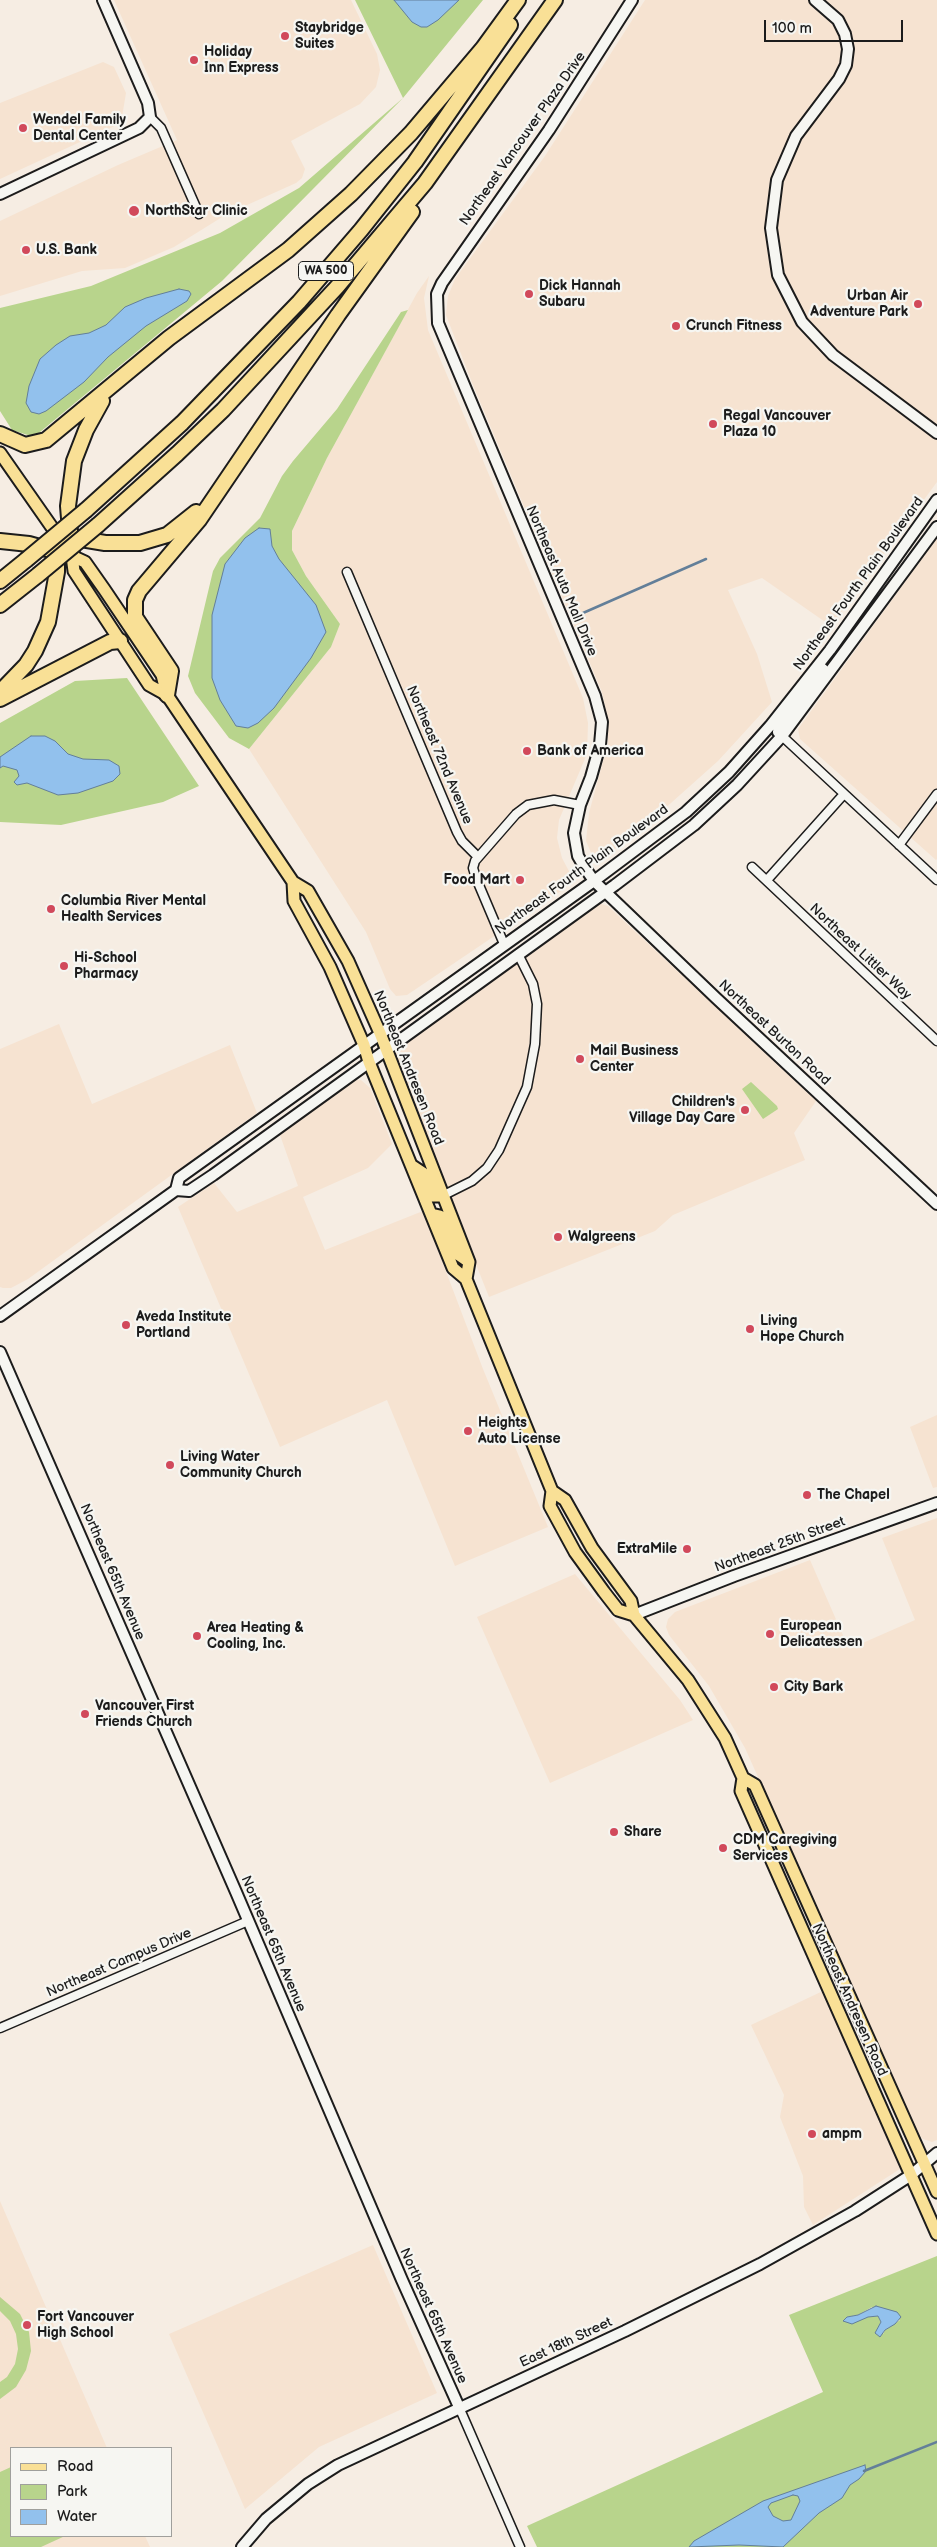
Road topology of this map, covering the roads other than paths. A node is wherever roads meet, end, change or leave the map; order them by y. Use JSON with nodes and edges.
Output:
{"nodes":[{"id":1,"x":102,"y":0,"type":"edge"},
{"id":2,"x":518,"y":0,"type":"edge"},
{"id":3,"x":528,"y":0,"type":"edge"},
{"id":4,"x":555,"y":0,"type":"edge"},
{"id":5,"x":632,"y":0,"type":"edge"},
{"id":6,"x":815,"y":0,"type":"edge"},
{"id":7,"x":150,"y":117,"type":"junction"},
{"id":8,"x":447,"y":153,"type":"junction"},
{"id":9,"x":0,"y":194,"type":"edge"},
{"id":10,"x":200,"y":214,"type":"dead end"},
{"id":11,"x":437,"y":294,"type":"joint"},
{"id":12,"x":111,"y":388,"type":"junction"},
{"id":13,"x":937,"y":433,"type":"edge"},
{"id":14,"x":0,"y":434,"type":"edge"},
{"id":15,"x":0,"y":453,"type":"edge"},
{"id":16,"x":220,"y":488,"type":"junction"},
{"id":17,"x":937,"y":500,"type":"edge"},
{"id":18,"x":937,"y":527,"type":"edge"},
{"id":19,"x":64,"y":536,"type":"junction"},
{"id":20,"x":0,"y":541,"type":"edge"},
{"id":21,"x":58,"y":552,"type":"junction"},
{"id":22,"x":72,"y":556,"type":"junction"},
{"id":23,"x":347,"y":572,"type":"dead end"},
{"id":24,"x":0,"y":581,"type":"edge"},
{"id":25,"x":0,"y":605,"type":"edge"},
{"id":26,"x":120,"y":641,"type":"junction"},
{"id":27,"x":830,"y":650,"type":"junction"},
{"id":28,"x":0,"y":692,"type":"edge"},
{"id":29,"x":167,"y":695,"type":"junction"},
{"id":30,"x":0,"y":699,"type":"edge"},
{"id":31,"x":782,"y":736,"type":"junction"},
{"id":32,"x":844,"y":794,"type":"junction"},
{"id":33,"x":937,"y":794,"type":"edge"},
{"id":34,"x":580,"y":805,"type":"junction"},
{"id":35,"x":899,"y":845,"type":"junction"},
{"id":36,"x":477,"y":856,"type":"junction"},
{"id":37,"x":752,"y":867,"type":"dead end"},
{"id":38,"x":767,"y":880,"type":"junction"},
{"id":39,"x":937,"y":880,"type":"edge"},
{"id":40,"x":594,"y":881,"type":"junction"},
{"id":41,"x":293,"y":882,"type":"junction"},
{"id":42,"x":606,"y":892,"type":"junction"},
{"id":43,"x":504,"y":944,"type":"junction"},
{"id":44,"x":518,"y":954,"type":"junction"},
{"id":45,"x":380,"y":1033,"type":"junction"},
{"id":46,"x":937,"y":1041,"type":"edge"},
{"id":47,"x":364,"y":1045,"type":"junction"},
{"id":48,"x":385,"y":1050,"type":"junction"},
{"id":49,"x":368,"y":1062,"type":"junction"},
{"id":50,"x":411,"y":1165,"type":"junction"},
{"id":51,"x":176,"y":1190,"type":"junction"},
{"id":52,"x":442,"y":1196,"type":"junction"},
{"id":53,"x":937,"y":1204,"type":"edge"},
{"id":54,"x":431,"y":1214,"type":"junction"},
{"id":55,"x":469,"y":1262,"type":"junction"},
{"id":56,"x":466,"y":1279,"type":"junction"},
{"id":57,"x":0,"y":1316,"type":"edge"},
{"id":58,"x":0,"y":1352,"type":"edge"},
{"id":59,"x":552,"y":1491,"type":"junction"},
{"id":60,"x":937,"y":1503,"type":"edge"},
{"id":61,"x":634,"y":1615,"type":"junction"},
{"id":62,"x":743,"y":1778,"type":"junction"},
{"id":63,"x":248,"y":1920,"type":"junction"},
{"id":64,"x":0,"y":2028,"type":"edge"},
{"id":65,"x":937,"y":2153,"type":"edge"},
{"id":66,"x":924,"y":2162,"type":"junction"},
{"id":67,"x":911,"y":2174,"type":"junction"},
{"id":68,"x":937,"y":2192,"type":"edge"},
{"id":69,"x":937,"y":2234,"type":"edge"},
{"id":70,"x":459,"y":2407,"type":"junction"},
{"id":71,"x":242,"y":2547,"type":"edge"},
{"id":72,"x":520,"y":2547,"type":"edge"}],
"edges":[{"from":1,"to":7,"type":"street"},
{"from":2,"to":12,"type":"highway"},
{"from":3,"to":24,"type":"highway","number":"WA 500","bridge":true},
{"from":4,"to":8,"type":"highway","number":"WA 500"},
{"from":5,"to":11,"type":"street","name":"Northeast Vancouver Plaza Drive"},
{"from":6,"to":13,"type":"street"},
{"from":7,"to":9,"type":"street"},
{"from":7,"to":10,"type":"street"},
{"from":8,"to":16,"type":"highway"},
{"from":8,"to":25,"type":"highway","number":"WA 500","bridge":true},
{"from":11,"to":34,"type":"street","name":"Northeast Auto Mall Drive"},
{"from":12,"to":14,"type":"highway"},
{"from":12,"to":19,"type":"highway"},
{"from":15,"to":19,"type":"main road"},
{"from":16,"to":19,"type":"highway"},
{"from":16,"to":29,"type":"highway"},
{"from":17,"to":27,"type":"street","name":"Northeast Fourth Plain Boulevard"},
{"from":18,"to":31,"type":"street","name":"Northeast Fourth Plain Boulevard"},
{"from":19,"to":21,"type":"highway"},
{"from":19,"to":22,"type":"highway"},
{"from":20,"to":21,"type":"highway"},
{"from":21,"to":22,"type":"highway"},
{"from":21,"to":28,"type":"highway"},
{"from":22,"to":26,"type":"main road","name":"Northeast Andresen Road"},
{"from":22,"to":29,"type":"main road","name":"Northeast Andresen Road"},
{"from":23,"to":36,"type":"street","name":"Northeast 72nd Avenue"},
{"from":26,"to":29,"type":"main road","name":"Northeast Andresen Road"},
{"from":26,"to":30,"type":"highway"},
{"from":27,"to":31,"type":"street"},
{"from":27,"to":40,"type":"street","name":"Northeast Fourth Plain Boulevard"},
{"from":29,"to":41,"type":"main road","name":"Northeast Andresen Road"},
{"from":31,"to":32,"type":"street"},
{"from":31,"to":42,"type":"street","name":"Northeast Fourth Plain Boulevard"},
{"from":32,"to":35,"type":"street"},
{"from":32,"to":38,"type":"street"},
{"from":33,"to":35,"type":"street"},
{"from":34,"to":36,"type":"street"},
{"from":34,"to":40,"type":"street","name":"Northeast Auto Mall Drive"},
{"from":35,"to":39,"type":"street"},
{"from":36,"to":43,"type":"street"},
{"from":37,"to":38,"type":"street","name":"Northeast Littler Way"},
{"from":38,"to":46,"type":"street","name":"Northeast Littler Way"},
{"from":40,"to":42,"type":"street","name":"Northeast Burton Road"},
{"from":40,"to":43,"type":"street","name":"Northeast Fourth Plain Boulevard"},
{"from":41,"to":45,"type":"main road","name":"Northeast Andresen Road"},
{"from":41,"to":47,"type":"main road","name":"Northeast Andresen Road"},
{"from":42,"to":44,"type":"street","name":"Northeast Fourth Plain Boulevard"},
{"from":42,"to":53,"type":"street","name":"Northeast Burton Road"},
{"from":43,"to":45,"type":"street","name":"Northeast Fourth Plain Boulevard"},
{"from":44,"to":48,"type":"street","name":"Northeast Fourth Plain Boulevard"},
{"from":44,"to":52,"type":"street"},
{"from":45,"to":47,"type":"street","name":"Northeast Fourth Plain Boulevard"},
{"from":45,"to":48,"type":"main road","name":"Northeast Andresen Road"},
{"from":47,"to":49,"type":"main road","name":"Northeast Andresen Road"},
{"from":47,"to":51,"type":"street","name":"Northeast Fourth Plain Boulevard"},
{"from":48,"to":49,"type":"street","name":"Northeast Fourth Plain Boulevard"},
{"from":48,"to":52,"type":"main road","name":"Northeast Andresen Road"},
{"from":49,"to":50,"type":"main road","name":"Northeast Andresen Road"},
{"from":49,"to":51,"type":"street","name":"Northeast Fourth Plain Boulevard"},
{"from":50,"to":52,"type":"main road"},
{"from":50,"to":54,"type":"main road","name":"Northeast Andresen Road"},
{"from":51,"to":57,"type":"street","name":"Northeast Fourth Plain Boulevard"},
{"from":52,"to":55,"type":"main road","name":"Northeast Andresen Road"},
{"from":54,"to":55,"type":"main road"},
{"from":54,"to":56,"type":"main road","name":"Northeast Andresen Road"},
{"from":55,"to":56,"type":"main road"},
{"from":56,"to":59,"type":"main road","name":"Northeast Andresen Road"},
{"from":58,"to":63,"type":"street","name":"Northeast 65th Avenue"},
{"from":59,"to":61,"type":"main road","name":"Northeast Andresen Road"},
{"from":59,"to":61,"type":"main road","name":"Northeast Andresen Road"},
{"from":60,"to":61,"type":"street","name":"Northeast 25th Street"},
{"from":61,"to":62,"type":"main road","name":"Northeast Andresen Road"},
{"from":62,"to":66,"type":"main road","name":"Northeast Andresen Road"},
{"from":62,"to":67,"type":"main road","name":"Northeast Andresen Road"},
{"from":63,"to":64,"type":"street","name":"Northeast Campus Drive"},
{"from":63,"to":70,"type":"street","name":"Northeast 65th Avenue"},
{"from":65,"to":66,"type":"street","name":"East 18th Street"},
{"from":66,"to":67,"type":"street","name":"East 18th Street"},
{"from":66,"to":68,"type":"main road","name":"Northeast Andresen Road"},
{"from":67,"to":69,"type":"main road","name":"Northeast Andresen Road"},
{"from":67,"to":70,"type":"street","name":"East 18th Street"},
{"from":70,"to":71,"type":"street","name":"East 18th Street"},
{"from":70,"to":72,"type":"street","name":"Northeast 65th Avenue"}]}
